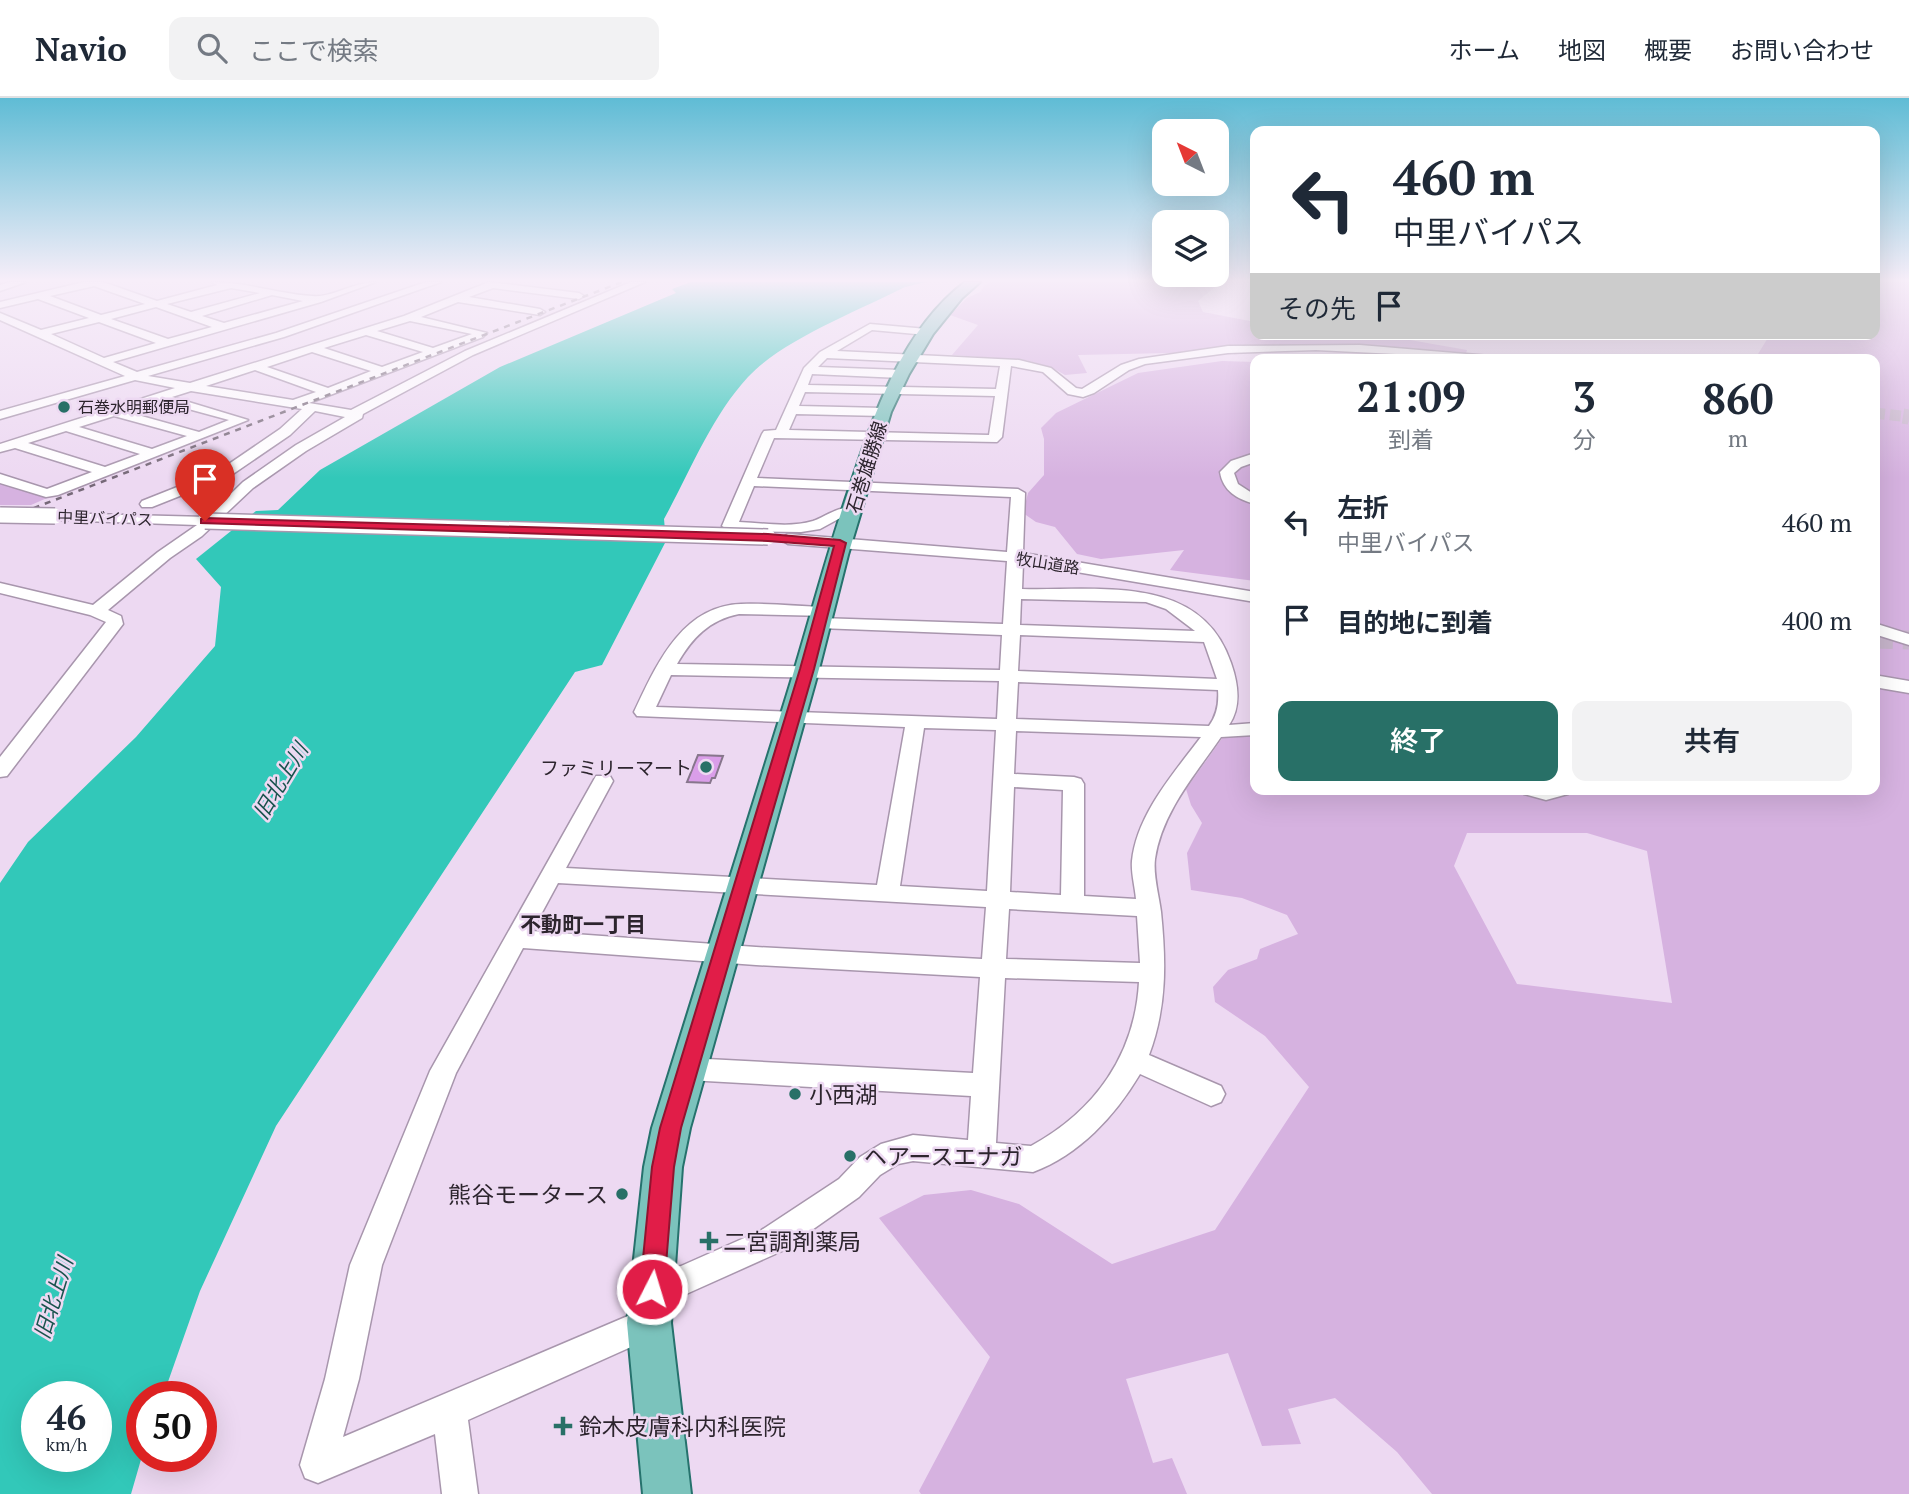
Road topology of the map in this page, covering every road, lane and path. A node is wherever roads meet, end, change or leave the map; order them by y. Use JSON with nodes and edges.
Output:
{"nodes":[{"id":1,"x":68,"y":347,"type":"edge"},
{"id":2,"x":153,"y":347,"type":"edge"},
{"id":3,"x":233,"y":347,"type":"edge"},
{"id":4,"x":418,"y":347,"type":"edge"},
{"id":5,"x":447,"y":347,"type":"edge"},
{"id":6,"x":484,"y":347,"type":"edge"},
{"id":7,"x":836,"y":347,"type":"edge"},
{"id":8,"x":917,"y":347,"type":"edge"},
{"id":9,"x":1352,"y":347,"type":"edge"},
{"id":10,"x":1360,"y":347,"type":"edge"},
{"id":11,"x":312,"y":348,"type":"joint"},
{"id":12,"x":434,"y":352,"type":"junction"},
{"id":13,"x":824,"y":354,"type":"junction"},
{"id":14,"x":1451,"y":354,"type":"edge"},
{"id":15,"x":911,"y":356,"type":"junction"},
{"id":16,"x":101,"y":362,"type":"junction"},
{"id":17,"x":1006,"y":362,"type":"junction"},
{"id":18,"x":254,"y":366,"type":"junction"},
{"id":19,"x":808,"y":370,"type":"junction"},
{"id":20,"x":382,"y":371,"type":"junction"},
{"id":21,"x":901,"y":374,"type":"junction"},
{"id":22,"x":134,"y":377,"type":"junction"},
{"id":23,"x":184,"y":388,"type":"junction"},
{"id":24,"x":800,"y":388,"type":"junction"},
{"id":25,"x":327,"y":391,"type":"junction"},
{"id":26,"x":892,"y":391,"type":"junction"},
{"id":27,"x":1002,"y":393,"type":"junction"},
{"id":28,"x":158,"y":397,"type":"junction"},
{"id":29,"x":295,"y":404,"type":"junction"},
{"id":30,"x":312,"y":407,"type":"junction"},
{"id":31,"x":792,"y":410,"type":"junction"},
{"id":32,"x":111,"y":411,"type":"junction"},
{"id":33,"x":883,"y":412,"type":"junction"},
{"id":34,"x":354,"y":414,"type":"junction"},
{"id":35,"x":0,"y":415,"type":"edge"},
{"id":36,"x":62,"y":426,"type":"junction"},
{"id":37,"x":781,"y":434,"type":"junction"},
{"id":38,"x":200,"y":436,"type":"junction"},
{"id":39,"x":876,"y":437,"type":"junction"},
{"id":40,"x":7,"y":445,"type":"edge"},
{"id":41,"x":153,"y":454,"type":"junction"},
{"id":42,"x":1250,"y":459,"type":"edge"},
{"id":43,"x":105,"y":472,"type":"junction"},
{"id":44,"x":0,"y":478,"type":"edge"},
{"id":45,"x":750,"y":482,"type":"junction"},
{"id":46,"x":861,"y":487,"type":"junction"},
{"id":47,"x":1250,"y":498,"type":"edge"},
{"id":48,"x":147,"y":504,"type":"dead end"},
{"id":49,"x":0,"y":515,"type":"edge"},
{"id":50,"x":846,"y":528,"type":"junction"},
{"id":51,"x":1016,"y":557,"type":"junction"},
{"id":52,"x":1135,"y":577,"type":"junction"},
{"id":53,"x":0,"y":588,"type":"edge"},
{"id":54,"x":1013,"y":594,"type":"junction"},
{"id":55,"x":1250,"y":596,"type":"edge"},
{"id":56,"x":1250,"y":610,"type":"edge"},
{"id":57,"x":96,"y":611,"type":"junction"},
{"id":58,"x":821,"y":618,"type":"junction"},
{"id":59,"x":1880,"y":630,"type":"edge"},
{"id":60,"x":1011,"y":631,"type":"junction"},
{"id":61,"x":1210,"y":637,"type":"junction"},
{"id":62,"x":1909,"y":640,"type":"edge"},
{"id":63,"x":664,"y":669,"type":"junction"},
{"id":64,"x":807,"y":669,"type":"junction"},
{"id":65,"x":1010,"y":674,"type":"junction"},
{"id":66,"x":1880,"y":682,"type":"edge"},
{"id":67,"x":1228,"y":685,"type":"junction"},
{"id":68,"x":1909,"y":687,"type":"edge"},
{"id":69,"x":791,"y":719,"type":"junction"},
{"id":70,"x":915,"y":723,"type":"junction"},
{"id":71,"x":1006,"y":726,"type":"junction"},
{"id":72,"x":1250,"y":729,"type":"edge"},
{"id":73,"x":1213,"y":732,"type":"junction"},
{"id":74,"x":0,"y":771,"type":"edge"},
{"id":75,"x":1003,"y":780,"type":"junction"},
{"id":76,"x":603,"y":781,"type":"dead end"},
{"id":77,"x":551,"y":875,"type":"junction"},
{"id":78,"x":742,"y":887,"type":"junction"},
{"id":79,"x":887,"y":894,"type":"junction"},
{"id":80,"x":998,"y":898,"type":"junction"},
{"id":81,"x":1072,"y":902,"type":"junction"},
{"id":82,"x":1149,"y":908,"type":"junction"},
{"id":83,"x":517,"y":939,"type":"junction"},
{"id":84,"x":722,"y":955,"type":"junction"},
{"id":85,"x":993,"y":970,"type":"junction"},
{"id":86,"x":1153,"y":973,"type":"junction"},
{"id":87,"x":1134,"y":1060,"type":"junction"},
{"id":88,"x":688,"y":1069,"type":"junction"},
{"id":89,"x":984,"y":1085,"type":"junction"},
{"id":90,"x":1211,"y":1094,"type":"dead end"},
{"id":91,"x":981,"y":1155,"type":"junction"},
{"id":92,"x":652,"y":1289,"type":"junction"},
{"id":93,"x":649,"y":1323,"type":"junction"},
{"id":94,"x":450,"y":1411,"type":"junction"},
{"id":95,"x":460,"y":1494,"type":"edge"},
{"id":96,"x":667,"y":1494,"type":"edge"}],
"edges":[{"from":1,"to":16,"type":"street"},
{"from":2,"to":16,"type":"street"},
{"from":3,"to":22,"type":"street"},
{"from":4,"to":12,"type":"street"},
{"from":5,"to":12,"type":"street"},
{"from":6,"to":34,"type":"street"},
{"from":7,"to":13,"type":"street"},
{"from":8,"to":15,"type":"main road","name":"石巻雄勝線"},
{"from":9,"to":17,"type":"street"},
{"from":10,"to":14,"type":"street"},
{"from":11,"to":18,"type":"street"},
{"from":11,"to":20,"type":"street"},
{"from":12,"to":20,"type":"street"},
{"from":13,"to":15,"type":"street"},
{"from":13,"to":19,"type":"street"},
{"from":15,"to":17,"type":"street"},
{"from":15,"to":21,"type":"main road","name":"石巻雄勝線"},
{"from":16,"to":22,"type":"street"},
{"from":17,"to":27,"type":"street"},
{"from":18,"to":23,"type":"street"},
{"from":18,"to":25,"type":"street"},
{"from":19,"to":21,"type":"street"},
{"from":19,"to":24,"type":"street"},
{"from":20,"to":25,"type":"street"},
{"from":21,"to":26,"type":"main road","name":"石巻雄勝線"},
{"from":22,"to":23,"type":"street"},
{"from":22,"to":35,"type":"street"},
{"from":23,"to":28,"type":"street"},
{"from":23,"to":29,"type":"street"},
{"from":24,"to":26,"type":"street"},
{"from":24,"to":31,"type":"street"},
{"from":25,"to":29,"type":"street"},
{"from":26,"to":27,"type":"street"},
{"from":26,"to":33,"type":"main road","name":"石巻雄勝線"},
{"from":27,"to":39,"type":"street"},
{"from":28,"to":32,"type":"street"},
{"from":28,"to":38,"type":"street"},
{"from":29,"to":30,"type":"street"},
{"from":30,"to":34,"type":"street"},
{"from":30,"to":48,"type":"street"},
{"from":31,"to":33,"type":"street"},
{"from":31,"to":37,"type":"street"},
{"from":32,"to":36,"type":"street"},
{"from":32,"to":38,"type":"street"},
{"from":33,"to":39,"type":"main road","name":"石巻雄勝線"},
{"from":34,"to":57,"type":"street"},
{"from":36,"to":40,"type":"street"},
{"from":36,"to":41,"type":"street"},
{"from":37,"to":39,"type":"street"},
{"from":37,"to":45,"type":"street"},
{"from":38,"to":41,"type":"street"},
{"from":39,"to":46,"type":"main road","name":"石巻雄勝線"},
{"from":40,"to":43,"type":"street"},
{"from":41,"to":43,"type":"street"},
{"from":42,"to":47,"type":"street"},
{"from":43,"to":44,"type":"street"},
{"from":45,"to":46,"type":"street"},
{"from":45,"to":50,"type":"street"},
{"from":46,"to":50,"type":"main road","name":"石巻雄勝線"},
{"from":46,"to":51,"type":"street"},
{"from":49,"to":50,"type":"street","name":"中里バイパス","bridge":true},
{"from":50,"to":51,"type":"street","name":"牧山道路"},
{"from":50,"to":58,"type":"main road","name":"石巻雄勝線"},
{"from":51,"to":52,"type":"street","name":"牧山道路"},
{"from":51,"to":54,"type":"street"},
{"from":52,"to":55,"type":"street","name":"牧山道路"},
{"from":52,"to":56,"type":"street"},
{"from":53,"to":57,"type":"street"},
{"from":54,"to":60,"type":"street"},
{"from":54,"to":61,"type":"street"},
{"from":57,"to":74,"type":"street"},
{"from":58,"to":60,"type":"street"},
{"from":58,"to":63,"type":"street"},
{"from":58,"to":64,"type":"main road","name":"石巻雄勝線"},
{"from":59,"to":62,"type":"street"},
{"from":60,"to":61,"type":"street"},
{"from":60,"to":65,"type":"street"},
{"from":61,"to":67,"type":"street"},
{"from":63,"to":64,"type":"street"},
{"from":63,"to":69,"type":"street"},
{"from":64,"to":65,"type":"street"},
{"from":64,"to":69,"type":"main road","name":"石巻雄勝線"},
{"from":65,"to":67,"type":"street"},
{"from":65,"to":71,"type":"street"},
{"from":66,"to":68,"type":"street"},
{"from":67,"to":73,"type":"street"},
{"from":69,"to":70,"type":"street"},
{"from":69,"to":78,"type":"main road","name":"石巻雄勝線"},
{"from":70,"to":71,"type":"street"},
{"from":70,"to":79,"type":"street"},
{"from":71,"to":73,"type":"street"},
{"from":71,"to":75,"type":"street"},
{"from":72,"to":73,"type":"street"},
{"from":73,"to":82,"type":"street"},
{"from":75,"to":80,"type":"street"},
{"from":75,"to":81,"type":"street"},
{"from":76,"to":77,"type":"street"},
{"from":77,"to":78,"type":"street"},
{"from":77,"to":83,"type":"street"},
{"from":78,"to":79,"type":"street"},
{"from":78,"to":84,"type":"main road","name":"石巻雄勝線"},
{"from":79,"to":80,"type":"street"},
{"from":80,"to":81,"type":"street"},
{"from":80,"to":85,"type":"street"},
{"from":81,"to":82,"type":"street"},
{"from":82,"to":86,"type":"street"},
{"from":83,"to":84,"type":"street"},
{"from":83,"to":94,"type":"street"},
{"from":84,"to":85,"type":"street"},
{"from":84,"to":88,"type":"main road","name":"石巻雄勝線"},
{"from":85,"to":86,"type":"street"},
{"from":85,"to":89,"type":"street"},
{"from":86,"to":87,"type":"street"},
{"from":87,"to":90,"type":"street"},
{"from":87,"to":91,"type":"street"},
{"from":88,"to":89,"type":"street"},
{"from":88,"to":92,"type":"main road","name":"石巻雄勝線"},
{"from":89,"to":91,"type":"street"},
{"from":91,"to":92,"type":"street"},
{"from":92,"to":93,"type":"main road","name":"石巻雄勝線"},
{"from":93,"to":94,"type":"street"},
{"from":93,"to":96,"type":"main road","name":"石巻雄勝線"},
{"from":94,"to":95,"type":"street"}]}
